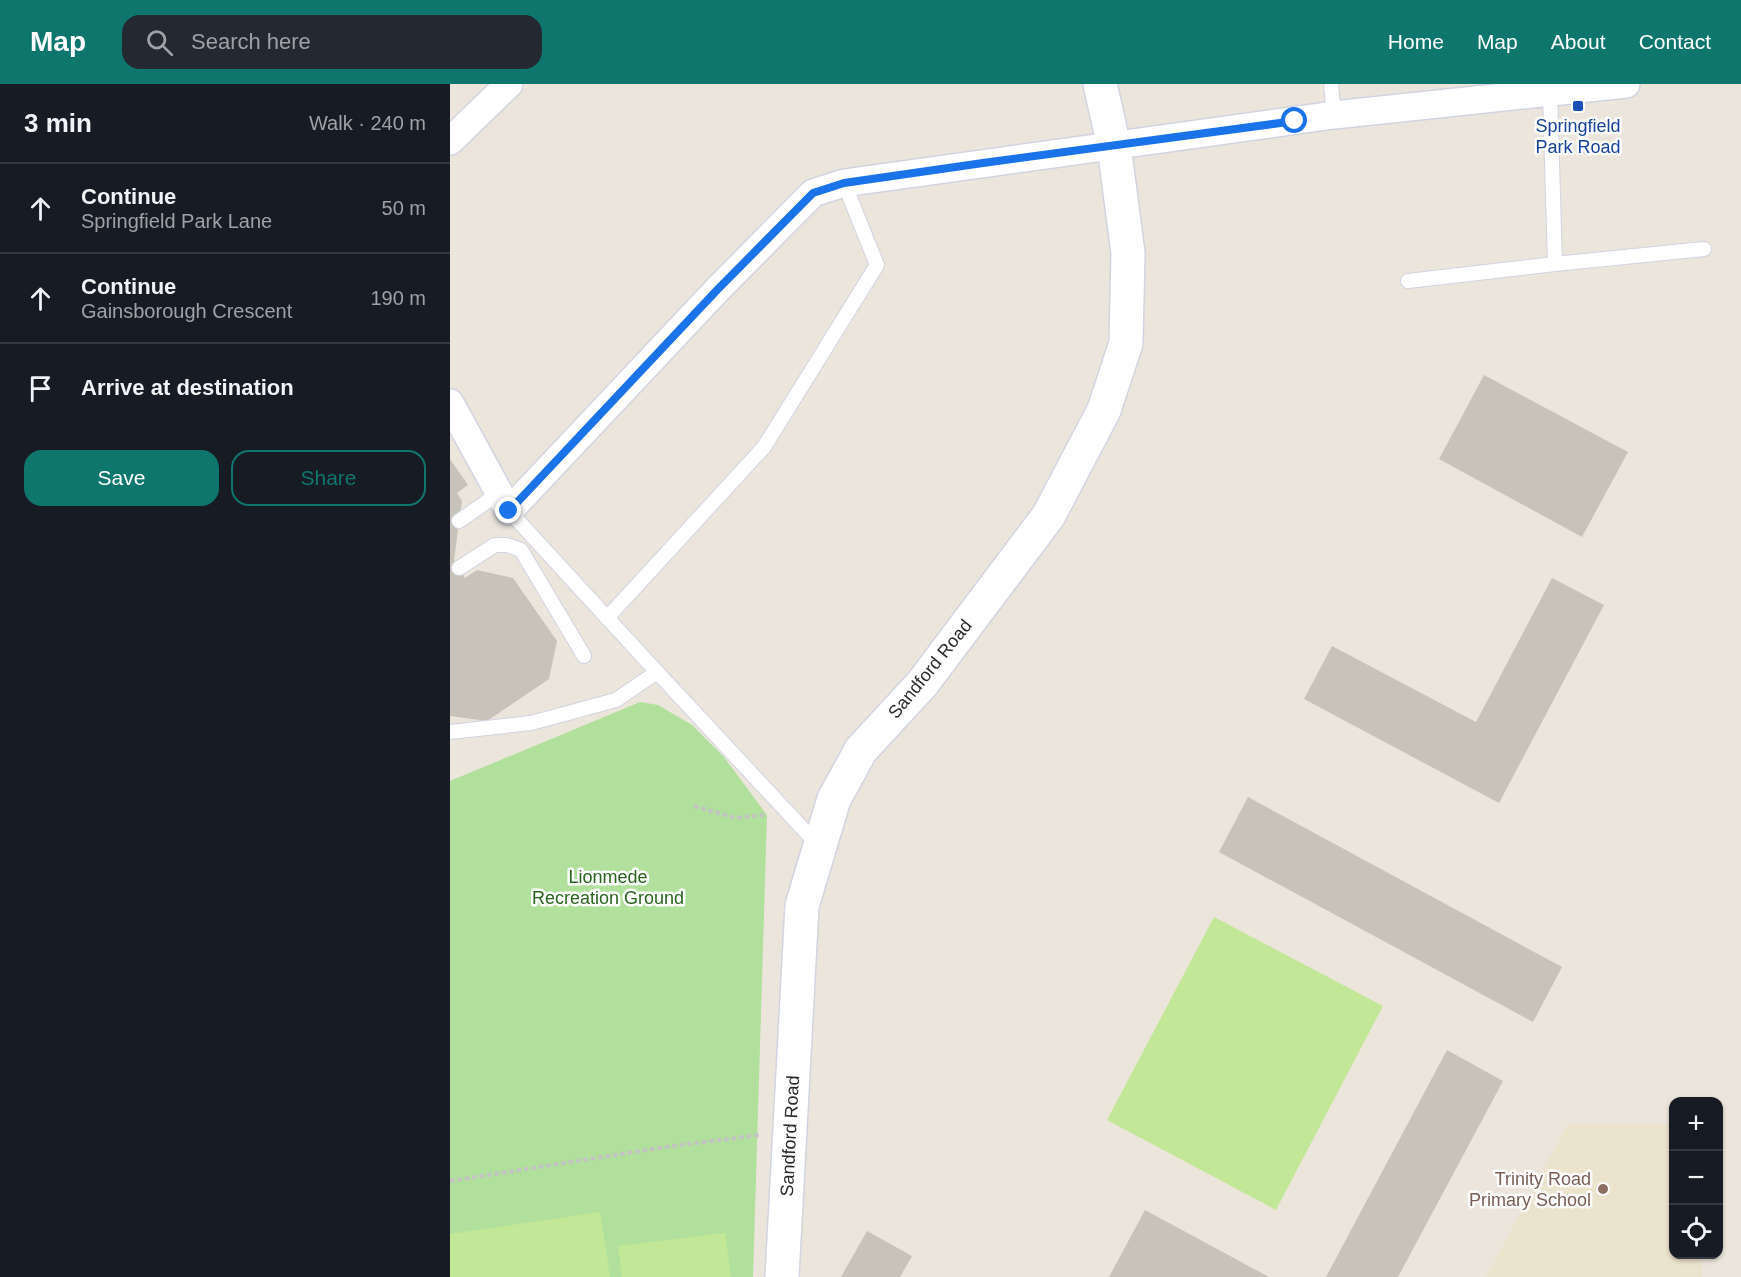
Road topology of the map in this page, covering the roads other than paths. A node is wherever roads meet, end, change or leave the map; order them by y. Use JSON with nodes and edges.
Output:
{"nodes":[{"id":1,"x":509,"y":84,"type":"edge"},
{"id":2,"x":1100,"y":84,"type":"edge"},
{"id":3,"x":1332,"y":84,"type":"edge"},
{"id":4,"x":1626,"y":84,"type":"edge"},
{"id":5,"x":1550,"y":88,"type":"edge"},
{"id":6,"x":1334,"y":116,"type":"junction"},
{"id":7,"x":450,"y":141,"type":"edge"},
{"id":8,"x":1114,"y":146,"type":"junction"},
{"id":9,"x":844,"y":183,"type":"junction"},
{"id":10,"x":1704,"y":249,"type":"dead end"},
{"id":11,"x":1555,"y":264,"type":"junction"},
{"id":12,"x":1408,"y":281,"type":"dead end"},
{"id":13,"x":450,"y":403,"type":"edge"},
{"id":14,"x":504,"y":502,"type":"junction"},
{"id":15,"x":459,"y":521,"type":"dead end"},
{"id":16,"x":459,"y":568,"type":"dead end"},
{"id":17,"x":607,"y":618,"type":"junction"},
{"id":18,"x":584,"y":656,"type":"dead end"},
{"id":19,"x":657,"y":672,"type":"junction"},
{"id":20,"x":450,"y":732,"type":"edge"},
{"id":21,"x":820,"y":847,"type":"junction"},
{"id":22,"x":782,"y":1277,"type":"edge"}],
"edges":[{"from":1,"to":7,"type":"street"},
{"from":2,"to":8,"type":"street","name":"Sandford Road"},
{"from":3,"to":6,"type":"lane"},
{"from":4,"to":5,"type":"street"},
{"from":5,"to":6,"type":"street"},
{"from":5,"to":11,"type":"lane"},
{"from":6,"to":8,"type":"street"},
{"from":8,"to":9,"type":"street"},
{"from":8,"to":21,"type":"street","name":"Sandford Road"},
{"from":9,"to":14,"type":"street"},
{"from":9,"to":17,"type":"lane"},
{"from":10,"to":11,"type":"lane"},
{"from":11,"to":12,"type":"lane"},
{"from":13,"to":14,"type":"street"},
{"from":14,"to":15,"type":"lane"},
{"from":14,"to":17,"type":"lane"},
{"from":16,"to":18,"type":"lane"},
{"from":17,"to":19,"type":"lane"},
{"from":19,"to":20,"type":"lane"},
{"from":19,"to":21,"type":"lane"},
{"from":21,"to":22,"type":"street","name":"Sandford Road"}]}
